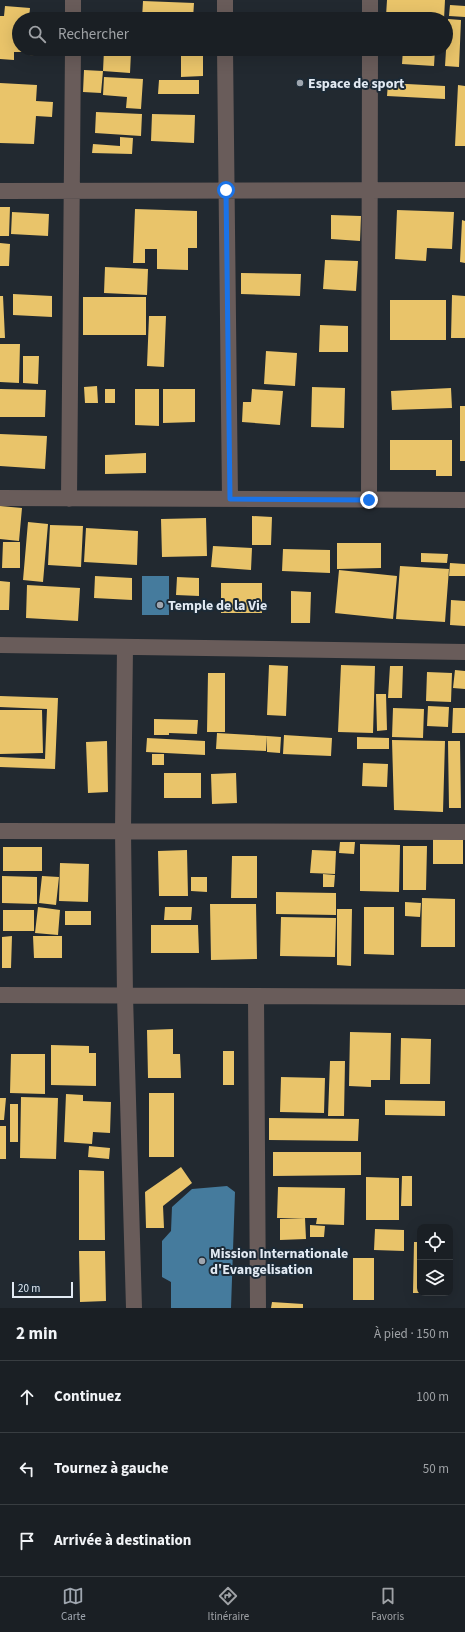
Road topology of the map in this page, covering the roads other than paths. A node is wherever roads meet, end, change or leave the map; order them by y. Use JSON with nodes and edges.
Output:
{"nodes":[{"id":1,"x":73,"y":0,"type":"edge"},
{"id":2,"x":224,"y":0,"type":"edge"},
{"id":3,"x":370,"y":0,"type":"edge"},
{"id":4,"x":73,"y":12,"type":"edge"},
{"id":5,"x":225,"y":12,"type":"edge"},
{"id":6,"x":370,"y":12,"type":"edge"},
{"id":7,"x":73,"y":56,"type":"edge"},
{"id":8,"x":225,"y":56,"type":"edge"},
{"id":9,"x":370,"y":56,"type":"edge"},
{"id":10,"x":72,"y":190,"type":"junction"},
{"id":11,"x":226,"y":190,"type":"junction"},
{"id":12,"x":369,"y":190,"type":"junction"},
{"id":13,"x":465,"y":190,"type":"edge"},
{"id":14,"x":0,"y":191,"type":"edge"},
{"id":15,"x":0,"y":498,"type":"edge"},
{"id":16,"x":69,"y":499,"type":"junction"},
{"id":17,"x":230,"y":499,"type":"junction"},
{"id":18,"x":369,"y":500,"type":"junction"},
{"id":19,"x":465,"y":500,"type":"edge"},
{"id":20,"x":0,"y":645,"type":"edge"},
{"id":21,"x":126,"y":647,"type":"junction"},
{"id":22,"x":465,"y":652,"type":"edge"},
{"id":23,"x":123,"y":830,"type":"junction"},
{"id":24,"x":0,"y":831,"type":"edge"},
{"id":25,"x":465,"y":832,"type":"edge"},
{"id":26,"x":0,"y":996,"type":"edge"},
{"id":27,"x":125,"y":996,"type":"junction"},
{"id":28,"x":256,"y":996,"type":"junction"},
{"id":29,"x":465,"y":997,"type":"edge"},
{"id":30,"x":134,"y":1308,"type":"edge"},
{"id":31,"x":258,"y":1308,"type":"edge"}],
"edges":[{"from":1,"to":4,"type":"street"},
{"from":2,"to":5,"type":"street"},
{"from":3,"to":6,"type":"street"},
{"from":7,"to":10,"type":"street"},
{"from":8,"to":11,"type":"street"},
{"from":9,"to":12,"type":"street"},
{"from":10,"to":11,"type":"street"},
{"from":10,"to":14,"type":"street"},
{"from":10,"to":16,"type":"street"},
{"from":11,"to":12,"type":"street"},
{"from":11,"to":17,"type":"street"},
{"from":12,"to":13,"type":"street"},
{"from":12,"to":18,"type":"street"},
{"from":15,"to":16,"type":"street"},
{"from":16,"to":17,"type":"street"},
{"from":17,"to":18,"type":"street"},
{"from":18,"to":19,"type":"street"},
{"from":20,"to":21,"type":"street"},
{"from":21,"to":22,"type":"street"},
{"from":21,"to":23,"type":"street"},
{"from":23,"to":24,"type":"street"},
{"from":23,"to":25,"type":"street"},
{"from":23,"to":27,"type":"street"},
{"from":26,"to":27,"type":"street"},
{"from":27,"to":28,"type":"street"},
{"from":27,"to":30,"type":"street"},
{"from":28,"to":29,"type":"street"},
{"from":28,"to":31,"type":"street"}]}
